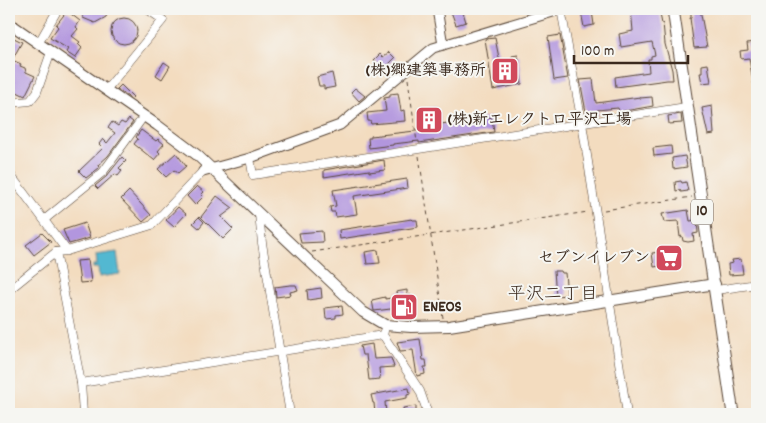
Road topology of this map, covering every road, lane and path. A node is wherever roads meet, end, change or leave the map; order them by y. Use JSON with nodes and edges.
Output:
{"nodes":[{"id":1,"x":58,"y":9,"type":"edge"},
{"id":2,"x":437,"y":9,"type":"edge"},
{"id":3,"x":562,"y":9,"type":"edge"},
{"id":4,"x":673,"y":9,"type":"edge"},
{"id":5,"x":153,"y":10,"type":"edge"},
{"id":6,"x":9,"y":23,"type":"edge"},
{"id":7,"x":38,"y":44,"type":"junction"},
{"id":8,"x":443,"y":45,"type":"junction"},
{"id":9,"x":51,"y":52,"type":"junction"},
{"id":10,"x":406,"y":69,"type":"junction"},
{"id":11,"x":106,"y":90,"type":"junction"},
{"id":12,"x":9,"y":103,"type":"edge"},
{"id":13,"x":686,"y":107,"type":"junction"},
{"id":14,"x":144,"y":116,"type":"junction"},
{"id":15,"x":582,"y":123,"type":"junction"},
{"id":16,"x":417,"y":145,"type":"dead end"},
{"id":17,"x":419,"y":154,"type":"dead end"},
{"id":18,"x":250,"y":158,"type":"junction"},
{"id":19,"x":207,"y":170,"type":"junction"},
{"id":20,"x":9,"y":174,"type":"edge"},
{"id":21,"x":700,"y":196,"type":"junction"},
{"id":22,"x":603,"y":210,"type":"dead end"},
{"id":23,"x":593,"y":211,"type":"dead end"},
{"id":24,"x":259,"y":214,"type":"junction"},
{"id":25,"x":44,"y":220,"type":"junction"},
{"id":26,"x":67,"y":251,"type":"junction"},
{"id":27,"x":56,"y":252,"type":"junction"},
{"id":28,"x":301,"y":254,"type":"junction"},
{"id":29,"x":757,"y":284,"type":"edge"},
{"id":30,"x":715,"y":287,"type":"junction"},
{"id":31,"x":9,"y":290,"type":"edge"},
{"id":32,"x":608,"y":300,"type":"junction"},
{"id":33,"x":444,"y":326,"type":"junction"},
{"id":34,"x":384,"y":330,"type":"junction"},
{"id":35,"x":280,"y":350,"type":"junction"},
{"id":36,"x":81,"y":383,"type":"junction"},
{"id":37,"x":84,"y":414,"type":"edge"},
{"id":38,"x":290,"y":414,"type":"edge"},
{"id":39,"x":428,"y":414,"type":"edge"},
{"id":40,"x":627,"y":414,"type":"edge"},
{"id":41,"x":733,"y":414,"type":"edge"}],
"edges":[{"from":1,"to":7,"type":"street"},
{"from":2,"to":8,"type":"street"},
{"from":3,"to":8,"type":"street"},
{"from":3,"to":15,"type":"street"},
{"from":4,"to":13,"type":"main road","number":"10"},
{"from":5,"to":11,"type":"street"},
{"from":6,"to":7,"type":"main road"},
{"from":7,"to":9,"type":"main road"},
{"from":8,"to":10,"type":"street"},
{"from":9,"to":11,"type":"main road"},
{"from":9,"to":12,"type":"street"},
{"from":10,"to":16,"type":"path"},
{"from":10,"to":18,"type":"street"},
{"from":11,"to":14,"type":"main road"},
{"from":13,"to":15,"type":"street"},
{"from":13,"to":21,"type":"main road","number":"10"},
{"from":14,"to":19,"type":"main road"},
{"from":14,"to":25,"type":"street"},
{"from":15,"to":18,"type":"street"},
{"from":15,"to":32,"type":"street"},
{"from":17,"to":33,"type":"path"},
{"from":18,"to":19,"type":"street"},
{"from":19,"to":24,"type":"main road"},
{"from":19,"to":26,"type":"street"},
{"from":20,"to":25,"type":"street"},
{"from":21,"to":22,"type":"path"},
{"from":21,"to":30,"type":"main road","number":"10"},
{"from":23,"to":28,"type":"path"},
{"from":24,"to":28,"type":"main road"},
{"from":24,"to":35,"type":"street"},
{"from":25,"to":26,"type":"street"},
{"from":26,"to":27,"type":"street"},
{"from":27,"to":31,"type":"street"},
{"from":27,"to":36,"type":"street"},
{"from":28,"to":34,"type":"main road"},
{"from":29,"to":30,"type":"street"},
{"from":30,"to":32,"type":"main road"},
{"from":30,"to":41,"type":"main road","number":"10"},
{"from":32,"to":33,"type":"main road"},
{"from":32,"to":40,"type":"street"},
{"from":33,"to":34,"type":"main road"},
{"from":34,"to":35,"type":"street"},
{"from":34,"to":39,"type":"street"},
{"from":35,"to":36,"type":"street"},
{"from":35,"to":38,"type":"street"},
{"from":36,"to":37,"type":"street"}]}
